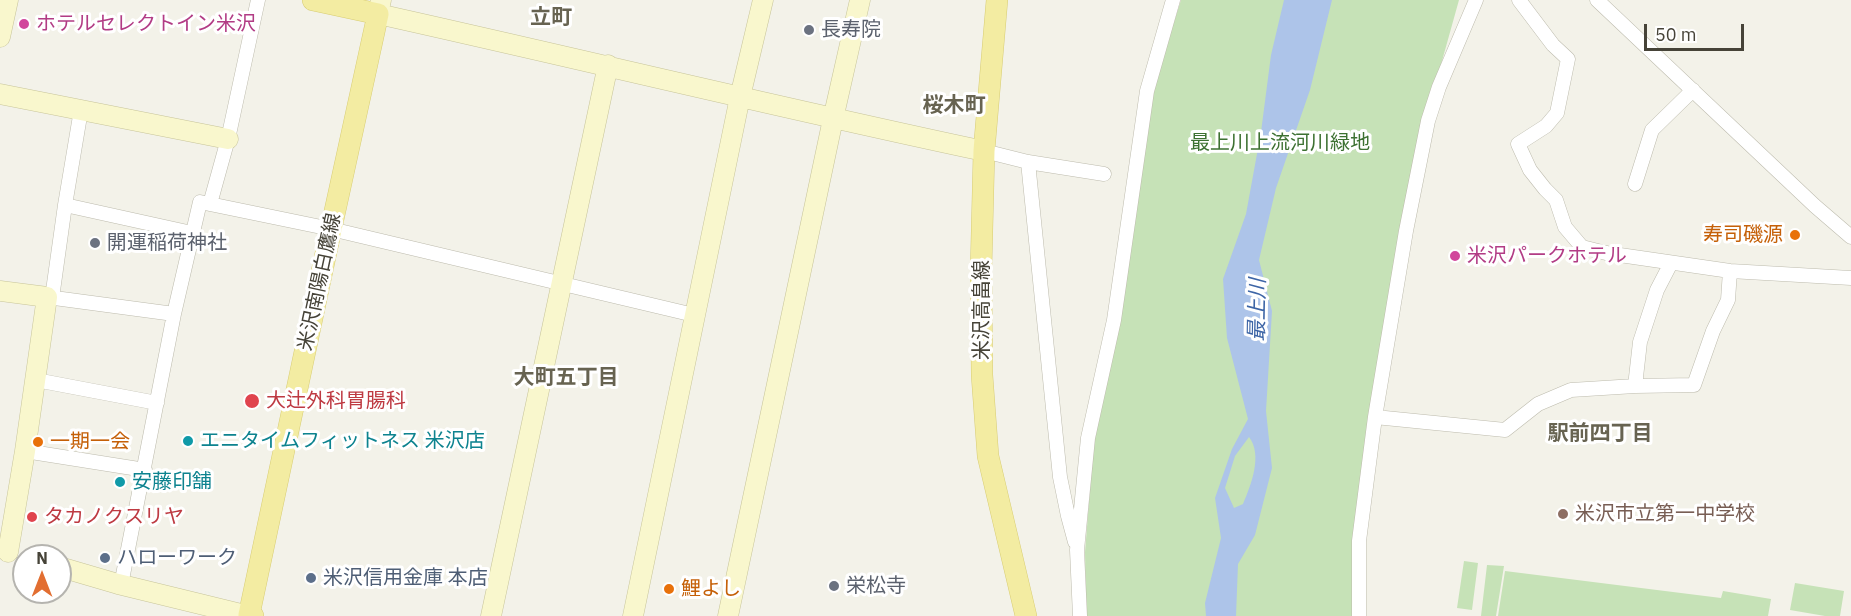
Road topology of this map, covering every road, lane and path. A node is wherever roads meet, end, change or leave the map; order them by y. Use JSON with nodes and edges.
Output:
{"nodes":[{"id":1,"x":8,"y":0,"type":"edge"},
{"id":2,"x":258,"y":0,"type":"edge"},
{"id":3,"x":313,"y":0,"type":"edge"},
{"id":4,"x":763,"y":0,"type":"edge"},
{"id":5,"x":860,"y":0,"type":"edge"},
{"id":6,"x":997,"y":0,"type":"edge"},
{"id":7,"x":1173,"y":0,"type":"edge"},
{"id":8,"x":1476,"y":0,"type":"edge"},
{"id":9,"x":1519,"y":0,"type":"edge"},
{"id":10,"x":1596,"y":0,"type":"edge"},
{"id":11,"x":380,"y":7,"type":"edge"},
{"id":12,"x":0,"y":37,"type":"edge"},
{"id":13,"x":608,"y":65,"type":"junction"},
{"id":14,"x":1693,"y":90,"type":"junction"},
{"id":15,"x":0,"y":94,"type":"edge"},
{"id":16,"x":740,"y":97,"type":"junction"},
{"id":17,"x":81,"y":110,"type":"junction"},
{"id":18,"x":833,"y":119,"type":"junction"},
{"id":19,"x":228,"y":139,"type":"junction"},
{"id":20,"x":984,"y":151,"type":"junction"},
{"id":21,"x":1028,"y":162,"type":"junction"},
{"id":22,"x":1104,"y":174,"type":"dead end"},
{"id":23,"x":1635,"y":184,"type":"dead end"},
{"id":24,"x":210,"y":204,"type":"junction"},
{"id":25,"x":65,"y":205,"type":"junction"},
{"id":26,"x":331,"y":229,"type":"junction"},
{"id":27,"x":192,"y":233,"type":"junction"},
{"id":28,"x":1851,"y":237,"type":"edge"},
{"id":29,"x":1671,"y":263,"type":"junction"},
{"id":30,"x":1730,"y":272,"type":"junction"},
{"id":31,"x":1851,"y":278,"type":"edge"},
{"id":32,"x":562,"y":284,"type":"junction"},
{"id":33,"x":0,"y":291,"type":"edge"},
{"id":34,"x":50,"y":297,"type":"junction"},
{"id":35,"x":174,"y":314,"type":"junction"},
{"id":36,"x":694,"y":315,"type":"junction"},
{"id":37,"x":36,"y":380,"type":"junction"},
{"id":38,"x":1635,"y":386,"type":"junction"},
{"id":39,"x":157,"y":403,"type":"junction"},
{"id":40,"x":1375,"y":417,"type":"junction"},
{"id":41,"x":25,"y":451,"type":"junction"},
{"id":42,"x":145,"y":470,"type":"junction"},
{"id":43,"x":1077,"y":550,"type":"junction"},
{"id":44,"x":11,"y":552,"type":"edge"},
{"id":45,"x":72,"y":571,"type":"edge"},
{"id":46,"x":121,"y":585,"type":"junction"},
{"id":47,"x":251,"y":616,"type":"edge"},
{"id":48,"x":491,"y":616,"type":"edge"},
{"id":49,"x":633,"y":616,"type":"edge"},
{"id":50,"x":728,"y":616,"type":"edge"},
{"id":51,"x":1026,"y":616,"type":"edge"},
{"id":52,"x":1080,"y":616,"type":"edge"},
{"id":53,"x":1359,"y":616,"type":"edge"}],
"edges":[{"from":1,"to":12,"type":"street"},
{"from":2,"to":19,"type":"street"},
{"from":3,"to":11,"type":"main road"},
{"from":4,"to":16,"type":"street"},
{"from":5,"to":18,"type":"street"},
{"from":6,"to":20,"type":"main road","name":"米沢高畠線"},
{"from":7,"to":43,"type":"street"},
{"from":8,"to":40,"type":"street"},
{"from":9,"to":29,"type":"street"},
{"from":10,"to":14,"type":"street"},
{"from":11,"to":13,"type":"street"},
{"from":11,"to":26,"type":"main road","name":"米沢南陽白鷹線"},
{"from":13,"to":16,"type":"street"},
{"from":13,"to":32,"type":"street"},
{"from":14,"to":23,"type":"street"},
{"from":14,"to":28,"type":"street"},
{"from":15,"to":17,"type":"street"},
{"from":16,"to":18,"type":"street"},
{"from":16,"to":36,"type":"street"},
{"from":17,"to":19,"type":"street"},
{"from":17,"to":25,"type":"street"},
{"from":18,"to":20,"type":"street"},
{"from":18,"to":50,"type":"street"},
{"from":19,"to":24,"type":"street"},
{"from":20,"to":21,"type":"street"},
{"from":20,"to":51,"type":"main road","name":"米沢高畠線"},
{"from":21,"to":22,"type":"street"},
{"from":21,"to":43,"type":"street"},
{"from":24,"to":26,"type":"street"},
{"from":24,"to":27,"type":"street"},
{"from":25,"to":27,"type":"street"},
{"from":25,"to":34,"type":"street"},
{"from":26,"to":32,"type":"street"},
{"from":26,"to":47,"type":"main road","name":"米沢南陽白鷹線"},
{"from":27,"to":35,"type":"street"},
{"from":29,"to":30,"type":"street"},
{"from":29,"to":38,"type":"street"},
{"from":30,"to":31,"type":"street"},
{"from":30,"to":38,"type":"street"},
{"from":32,"to":36,"type":"street"},
{"from":32,"to":48,"type":"street"},
{"from":33,"to":34,"type":"street"},
{"from":34,"to":35,"type":"street"},
{"from":34,"to":37,"type":"street"},
{"from":35,"to":39,"type":"street"},
{"from":36,"to":49,"type":"street"},
{"from":37,"to":39,"type":"street"},
{"from":37,"to":41,"type":"street"},
{"from":38,"to":40,"type":"street"},
{"from":39,"to":42,"type":"street"},
{"from":40,"to":53,"type":"street"},
{"from":41,"to":42,"type":"street"},
{"from":41,"to":44,"type":"street"},
{"from":42,"to":46,"type":"street"},
{"from":43,"to":52,"type":"street"},
{"from":45,"to":46,"type":"street"},
{"from":46,"to":47,"type":"street"}]}
